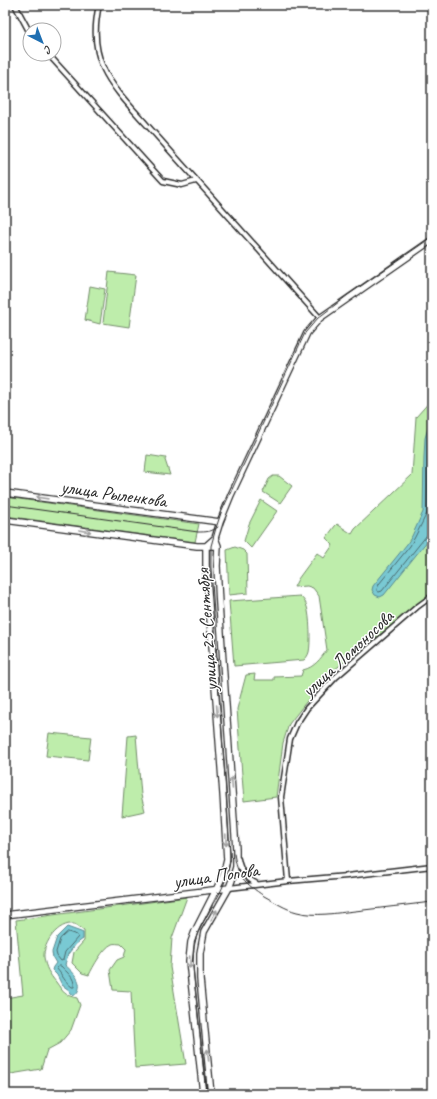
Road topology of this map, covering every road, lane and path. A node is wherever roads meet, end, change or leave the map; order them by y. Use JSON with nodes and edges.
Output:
{"nodes":[{"id":1,"x":15,"y":5,"type":"edge"},
{"id":2,"x":99,"y":5,"type":"edge"},
{"id":3,"x":24,"y":22,"type":"edge"},
{"id":4,"x":55,"y":62,"type":"edge"},
{"id":5,"x":196,"y":181,"type":"junction"},
{"id":6,"x":432,"y":240,"type":"edge"},
{"id":7,"x":320,"y":318,"type":"junction"},
{"id":8,"x":5,"y":493,"type":"edge"},
{"id":9,"x":5,"y":520,"type":"edge"},
{"id":10,"x":220,"y":522,"type":"junction"},
{"id":11,"x":215,"y":538,"type":"junction"},
{"id":12,"x":206,"y":546,"type":"junction"},
{"id":13,"x":218,"y":546,"type":"junction"},
{"id":14,"x":432,"y":596,"type":"edge"},
{"id":15,"x":236,"y":850,"type":"junction"},
{"id":16,"x":432,"y":866,"type":"edge"},
{"id":17,"x":288,"y":880,"type":"junction"},
{"id":18,"x":257,"y":884,"type":"junction"},
{"id":19,"x":229,"y":888,"type":"junction"},
{"id":20,"x":216,"y":890,"type":"junction"},
{"id":21,"x":5,"y":915,"type":"edge"},
{"id":22,"x":203,"y":1094,"type":"edge"},
{"id":23,"x":212,"y":1094,"type":"edge"}],
"edges":[{"from":1,"to":3,"type":"street"},
{"from":2,"to":5,"type":"street"},
{"from":4,"to":5,"type":"street"},
{"from":5,"to":7,"type":"street"},
{"from":6,"to":7,"type":"main road"},
{"from":7,"to":10,"type":"main road"},
{"from":10,"to":8,"type":"main road","name":"улица Рыленкова","one_way":true},
{"from":9,"to":12,"type":"main road","one_way":true},
{"from":10,"to":11,"type":"main road"},
{"from":11,"to":12,"type":"main road"},
{"from":11,"to":13,"type":"main road","name":"улица 25 Сентября"},
{"from":12,"to":13,"type":"main road"},
{"from":12,"to":20,"type":"main road","one_way":true},
{"from":15,"to":13,"type":"main road","name":"улица 25 Сентября","one_way":true},
{"from":14,"to":17,"type":"street","name":"улица Ломоносова"},
{"from":15,"to":18,"type":"street"},
{"from":15,"to":19,"type":"main road","name":"улица 25 Сентября"},
{"from":16,"to":17,"type":"street","name":"улица Попова"},
{"from":17,"to":18,"type":"street","name":"улица Попова"},
{"from":18,"to":19,"type":"street","name":"улица Попова"},
{"from":19,"to":20,"type":"main road","name":"улица Попова"},
{"from":23,"to":19,"type":"main road","name":"улица 25 Сентября","one_way":true},
{"from":20,"to":21,"type":"main road","name":"улица Попова"},
{"from":20,"to":22,"type":"main road","one_way":true}]}
